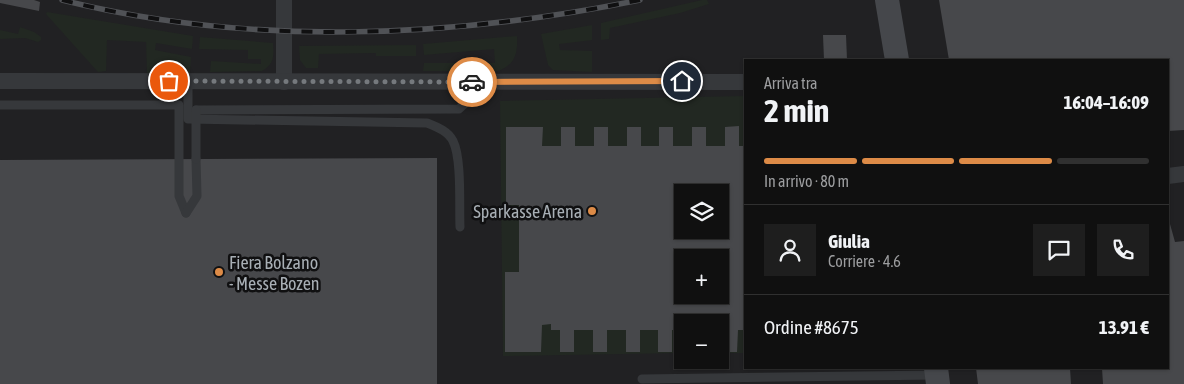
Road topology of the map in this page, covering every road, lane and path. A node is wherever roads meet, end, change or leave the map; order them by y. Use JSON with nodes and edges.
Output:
{"nodes":[{"id":1,"x":284,"y":0,"type":"edge"},
{"id":2,"x":887,"y":0,"type":"edge"},
{"id":3,"x":897,"y":59,"type":"edge"},
{"id":4,"x":188,"y":80,"type":"junction"},
{"id":5,"x":0,"y":81,"type":"edge"},
{"id":6,"x":284,"y":82,"type":"junction"},
{"id":7,"x":488,"y":82,"type":"junction"},
{"id":8,"x":744,"y":82,"type":"edge"},
{"id":9,"x":0,"y":105,"type":"edge"},
{"id":10,"x":1184,"y":174,"type":"edge"},
{"id":11,"x":1169,"y":176,"type":"edge"},
{"id":12,"x":460,"y":227,"type":"dead end"},
{"id":13,"x":937,"y":375,"type":"edge"},
{"id":14,"x":642,"y":379,"type":"dead end"}],
"edges":[{"from":1,"to":6,"type":"street"},
{"from":2,"to":3,"type":"main road"},
{"from":4,"to":5,"type":"street"},
{"from":4,"to":6,"type":"street"},
{"from":4,"to":12,"type":"lane"},
{"from":6,"to":7,"type":"street"},
{"from":7,"to":8,"type":"street"},
{"from":7,"to":9,"type":"lane","bridge":true},
{"from":10,"to":11,"type":"street"},
{"from":13,"to":14,"type":"lane"}]}
